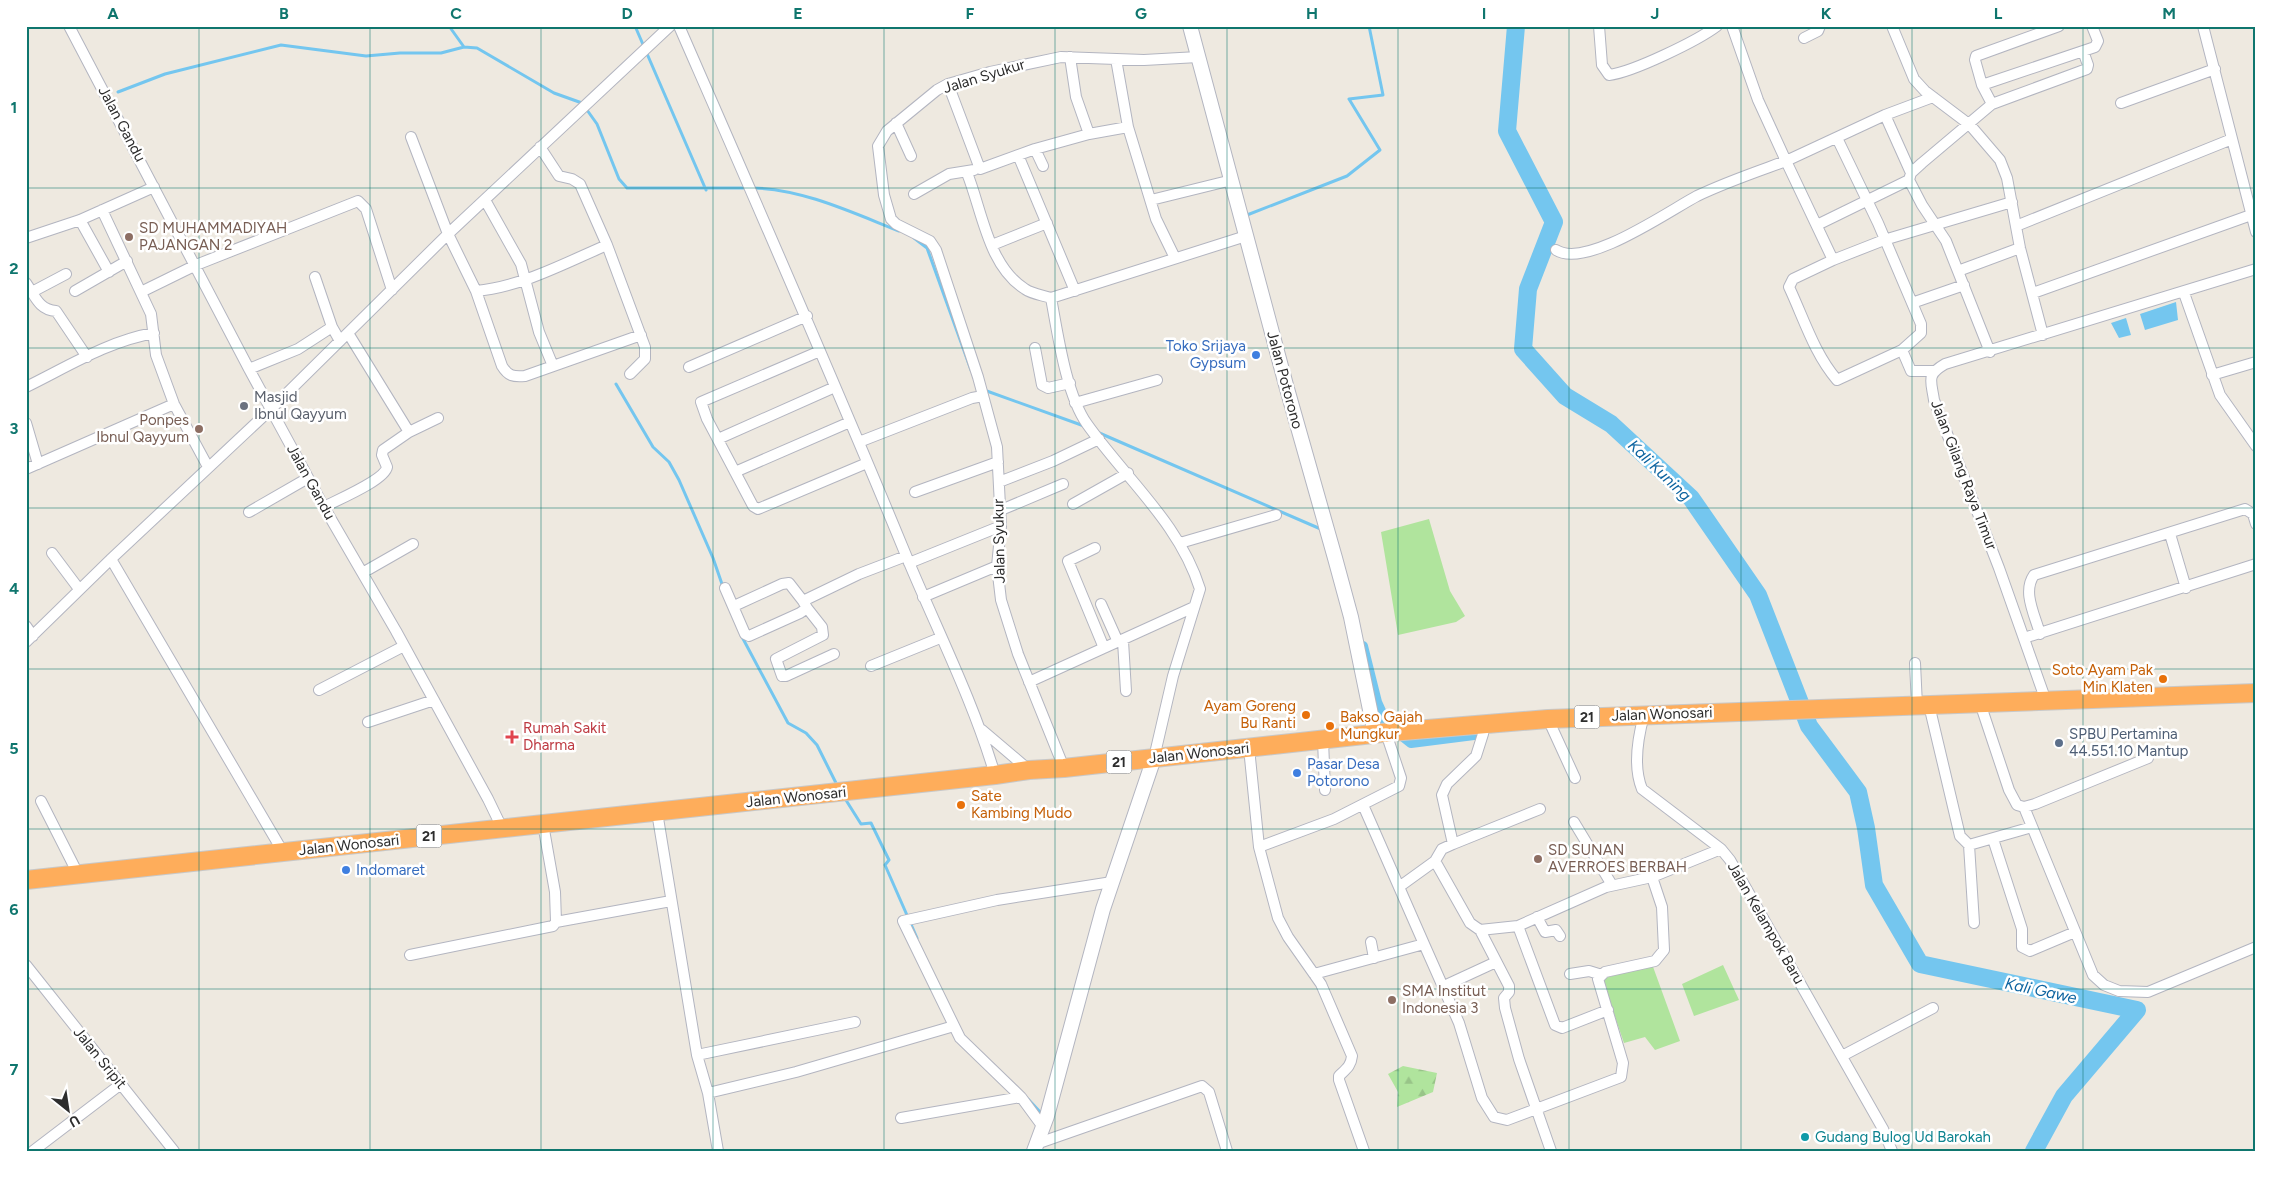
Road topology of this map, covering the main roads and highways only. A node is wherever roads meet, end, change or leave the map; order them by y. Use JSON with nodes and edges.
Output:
{"nodes":[{"id":1,"x":2256,"y":693,"type":"edge"},
{"id":2,"x":26,"y":880,"type":"edge"}],
"edges":[{"from":1,"to":2,"type":"highway","name":"Jalan Wonosari","number":"21"}]}
